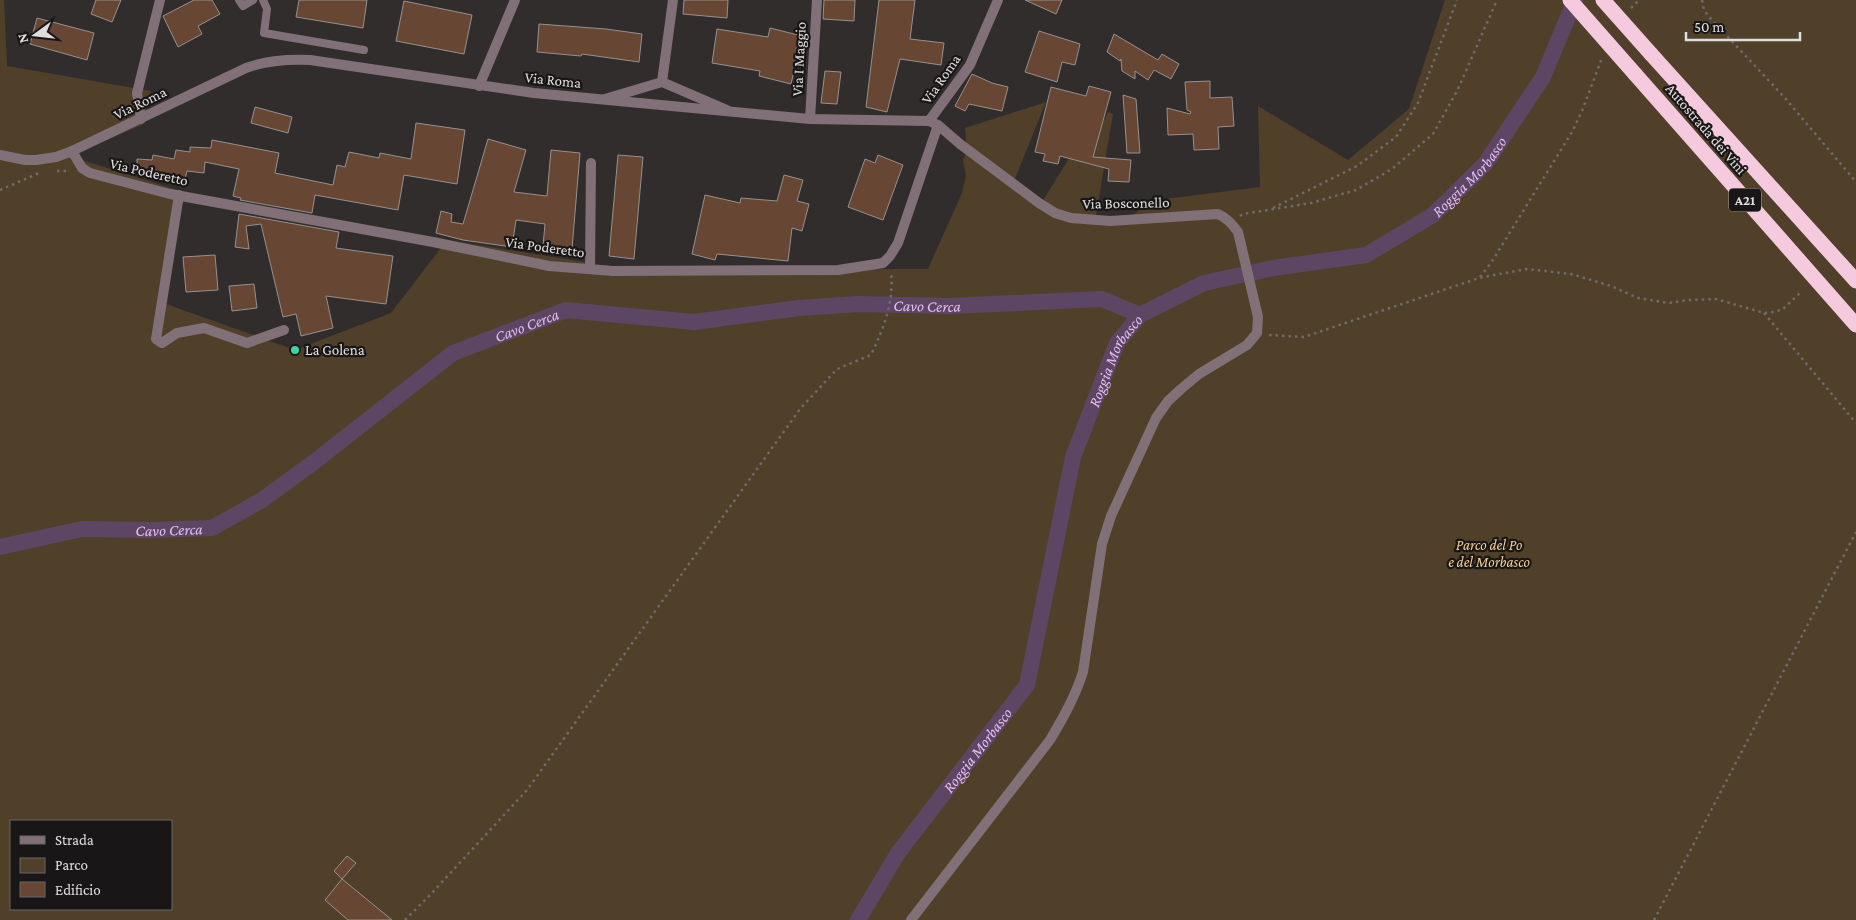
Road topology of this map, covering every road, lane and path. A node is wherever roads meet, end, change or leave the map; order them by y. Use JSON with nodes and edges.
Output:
{"nodes":[{"id":1,"x":160,"y":0,"type":"edge"},
{"id":2,"x":239,"y":0,"type":"edge"},
{"id":3,"x":253,"y":0,"type":"edge"},
{"id":4,"x":263,"y":0,"type":"edge"},
{"id":5,"x":515,"y":0,"type":"edge"},
{"id":6,"x":672,"y":0,"type":"edge"},
{"id":7,"x":817,"y":0,"type":"edge"},
{"id":8,"x":998,"y":0,"type":"edge"},
{"id":9,"x":1457,"y":0,"type":"edge"},
{"id":10,"x":1497,"y":0,"type":"edge"},
{"id":11,"x":1570,"y":0,"type":"edge"},
{"id":12,"x":1603,"y":0,"type":"edge"},
{"id":13,"x":1639,"y":0,"type":"edge"},
{"id":14,"x":1702,"y":0,"type":"edge"},
{"id":15,"x":1629,"y":11,"type":"dead end"},
{"id":16,"x":364,"y":50,"type":"dead end"},
{"id":17,"x":1603,"y":56,"type":"dead end"},
{"id":18,"x":662,"y":82,"type":"junction"},
{"id":19,"x":479,"y":86,"type":"junction"},
{"id":20,"x":604,"y":100,"type":"junction"},
{"id":21,"x":730,"y":111,"type":"junction"},
{"id":22,"x":810,"y":119,"type":"junction"},
{"id":23,"x":141,"y":120,"type":"junction"},
{"id":24,"x":934,"y":123,"type":"junction"},
{"id":25,"x":72,"y":151,"type":"junction"},
{"id":26,"x":0,"y":154,"type":"edge"},
{"id":27,"x":591,"y":163,"type":"dead end"},
{"id":28,"x":49,"y":171,"type":"dead end"},
{"id":29,"x":41,"y":172,"type":"dead end"},
{"id":30,"x":90,"y":173,"type":"junction"},
{"id":31,"x":1856,"y":182,"type":"edge"},
{"id":32,"x":0,"y":190,"type":"edge"},
{"id":33,"x":179,"y":195,"type":"junction"},
{"id":34,"x":1270,"y":210,"type":"junction"},
{"id":35,"x":1231,"y":223,"type":"junction"},
{"id":36,"x":590,"y":269,"type":"junction"},
{"id":37,"x":1479,"y":278,"type":"junction"},
{"id":38,"x":1856,"y":282,"type":"edge"},
{"id":39,"x":893,"y":290,"type":"dead end"},
{"id":40,"x":1800,"y":293,"type":"dead end"},
{"id":41,"x":1764,"y":313,"type":"junction"},
{"id":42,"x":1856,"y":325,"type":"edge"},
{"id":43,"x":284,"y":330,"type":"dead end"},
{"id":44,"x":1257,"y":333,"type":"junction"},
{"id":45,"x":1856,"y":423,"type":"edge"},
{"id":46,"x":1856,"y":532,"type":"edge"},
{"id":47,"x":405,"y":920,"type":"edge"},
{"id":48,"x":911,"y":920,"type":"edge"},
{"id":49,"x":1654,"y":920,"type":"edge"}],
"edges":[{"from":1,"to":23,"type":"street"},
{"from":2,"to":3,"type":"lane"},
{"from":4,"to":16,"type":"lane"},
{"from":5,"to":19,"type":"street"},
{"from":6,"to":18,"type":"street"},
{"from":7,"to":22,"type":"street","name":"Via I Maggio"},
{"from":8,"to":24,"type":"street","name":"Via Roma"},
{"from":9,"to":34,"type":"path"},
{"from":10,"to":34,"type":"path"},
{"from":11,"to":42,"type":"highway","name":"Autostrada dei Vini","number":"A21","bridge":true},
{"from":12,"to":38,"type":"highway","name":"Autostrada dei Vini","number":"A21","bridge":true},
{"from":13,"to":15,"type":"path"},
{"from":14,"to":31,"type":"path"},
{"from":17,"to":37,"type":"path"},
{"from":18,"to":20,"type":"street"},
{"from":18,"to":21,"type":"street"},
{"from":19,"to":20,"type":"street","name":"Via Roma"},
{"from":19,"to":23,"type":"street","name":"Via Roma"},
{"from":20,"to":21,"type":"street","name":"Via Roma"},
{"from":21,"to":22,"type":"street","name":"Via Roma"},
{"from":22,"to":24,"type":"street","name":"Via Roma"},
{"from":23,"to":25,"type":"street","name":"Via Roma"},
{"from":24,"to":35,"type":"street","name":"Via Bosconello"},
{"from":24,"to":36,"type":"street","name":"Via Poderetto"},
{"from":25,"to":26,"type":"street","name":"Via Roma"},
{"from":25,"to":30,"type":"street","name":"Via Poderetto"},
{"from":27,"to":36,"type":"street"},
{"from":28,"to":30,"type":"path"},
{"from":29,"to":32,"type":"path"},
{"from":30,"to":33,"type":"street","name":"Via Poderetto"},
{"from":33,"to":36,"type":"street","name":"Via Poderetto"},
{"from":33,"to":43,"type":"street"},
{"from":34,"to":35,"type":"path"},
{"from":35,"to":44,"type":"street"},
{"from":37,"to":41,"type":"path"},
{"from":37,"to":44,"type":"path"},
{"from":39,"to":47,"type":"path"},
{"from":40,"to":41,"type":"path"},
{"from":41,"to":45,"type":"path"},
{"from":44,"to":48,"type":"street"},
{"from":46,"to":49,"type":"path"}]}
